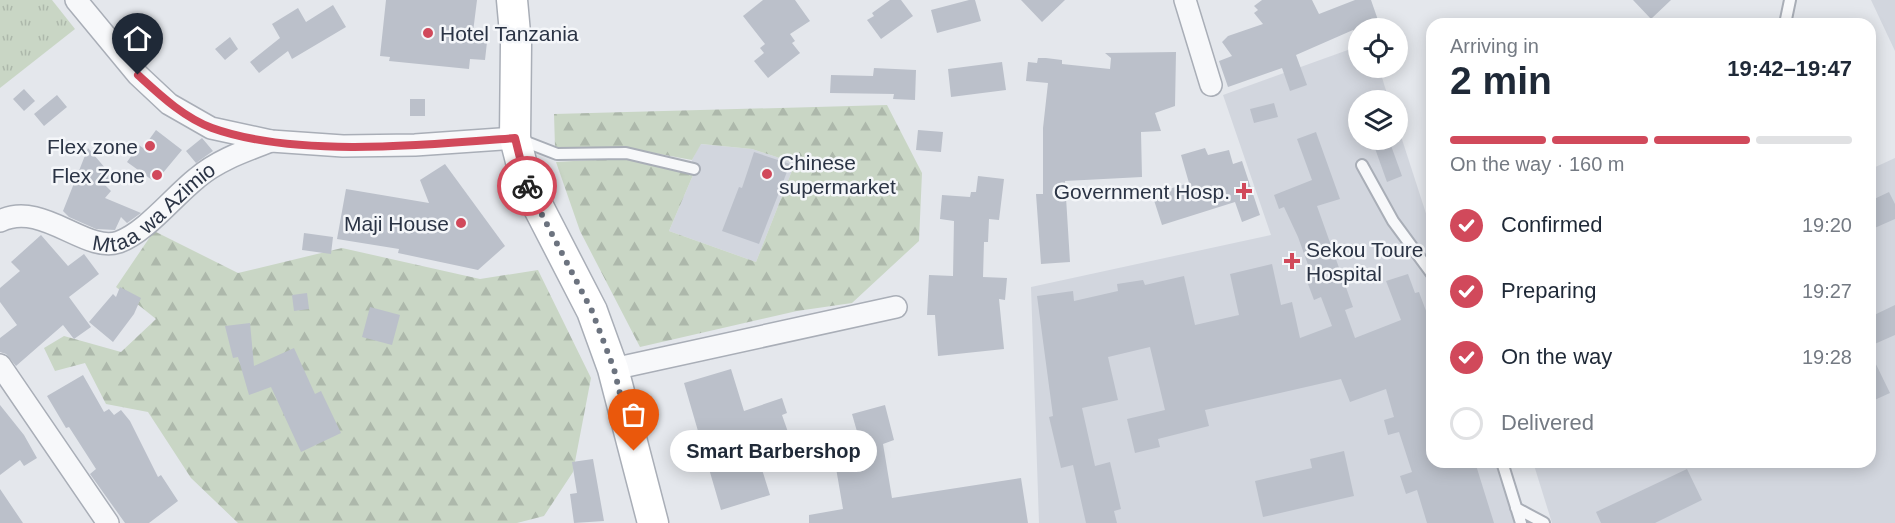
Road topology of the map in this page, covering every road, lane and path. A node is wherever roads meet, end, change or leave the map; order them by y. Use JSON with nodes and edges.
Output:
{"nodes":[{"id":1,"x":76,"y":0,"type":"edge"},
{"id":2,"x":512,"y":0,"type":"edge"},
{"id":3,"x":1185,"y":0,"type":"edge"},
{"id":4,"x":1790,"y":0,"type":"edge"},
{"id":5,"x":1786,"y":18,"type":"edge"},
{"id":6,"x":1211,"y":85,"type":"dead end"},
{"id":7,"x":515,"y":138,"type":"junction"},
{"id":8,"x":272,"y":141,"type":"junction"},
{"id":9,"x":1362,"y":165,"type":"dead end"},
{"id":10,"x":694,"y":169,"type":"dead end"},
{"id":11,"x":0,"y":221,"type":"edge"},
{"id":12,"x":1426,"y":266,"type":"edge"},
{"id":13,"x":896,"y":307,"type":"dead end"},
{"id":14,"x":0,"y":365,"type":"edge"},
{"id":15,"x":614,"y":369,"type":"junction"},
{"id":16,"x":1504,"y":468,"type":"edge"},
{"id":17,"x":1516,"y":508,"type":"junction"},
{"id":18,"x":108,"y":523,"type":"edge"},
{"id":19,"x":653,"y":523,"type":"edge"},
{"id":20,"x":1521,"y":523,"type":"edge"},
{"id":21,"x":1544,"y":523,"type":"edge"}],
"edges":[{"from":1,"to":8,"type":"street"},
{"from":2,"to":7,"type":"main road"},
{"from":3,"to":6,"type":"street"},
{"from":4,"to":5,"type":"lane"},
{"from":7,"to":8,"type":"street"},
{"from":7,"to":10,"type":"lane"},
{"from":7,"to":15,"type":"main road"},
{"from":8,"to":11,"type":"street","name":"Mtaa wa Azimio"},
{"from":9,"to":12,"type":"lane"},
{"from":13,"to":15,"type":"street"},
{"from":14,"to":18,"type":"street"},
{"from":15,"to":19,"type":"main road"},
{"from":16,"to":17,"type":"lane"},
{"from":17,"to":20,"type":"lane"},
{"from":17,"to":21,"type":"lane"}]}
